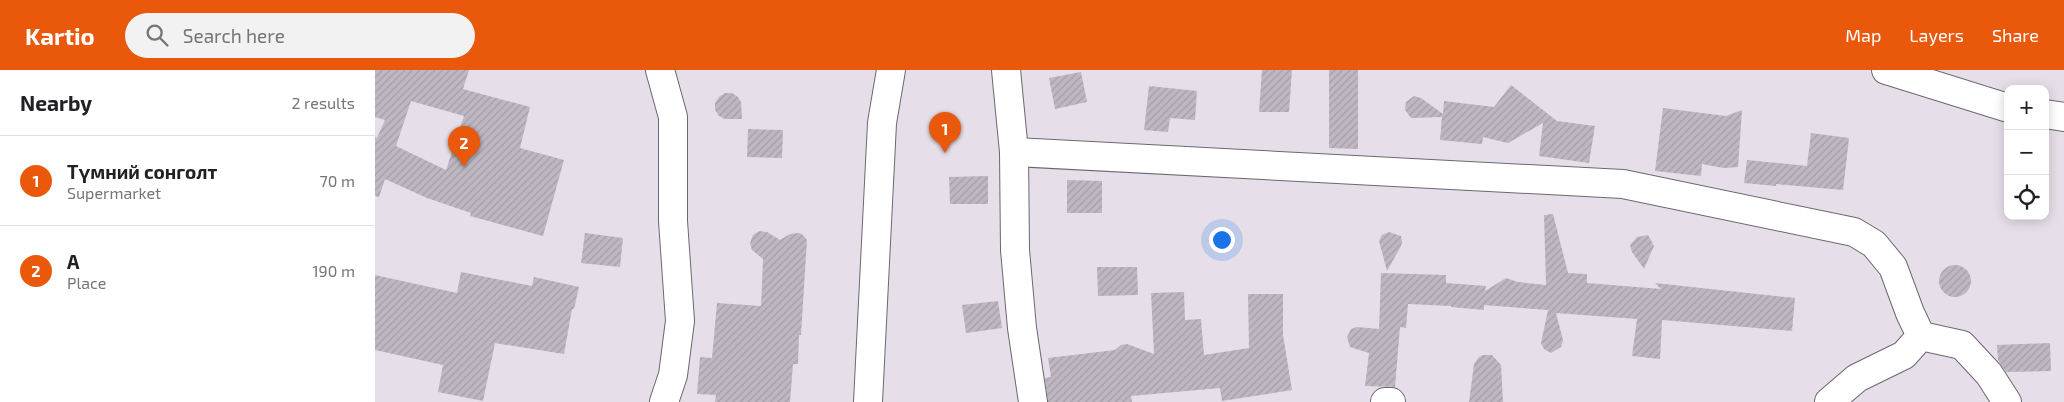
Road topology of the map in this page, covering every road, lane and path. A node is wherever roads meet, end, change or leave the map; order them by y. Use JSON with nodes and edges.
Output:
{"nodes":[{"id":1,"x":660,"y":70,"type":"edge"},
{"id":2,"x":891,"y":70,"type":"edge"},
{"id":3,"x":1005,"y":70,"type":"edge"},
{"id":4,"x":1886,"y":70,"type":"edge"},
{"id":5,"x":2004,"y":107,"type":"edge"},
{"id":6,"x":2049,"y":115,"type":"edge"},
{"id":7,"x":2064,"y":117,"type":"edge"},
{"id":8,"x":1014,"y":152,"type":"junction"},
{"id":9,"x":1921,"y":336,"type":"junction"},
{"id":10,"x":664,"y":402,"type":"edge"},
{"id":11,"x":867,"y":402,"type":"edge"},
{"id":12,"x":1033,"y":402,"type":"edge"},
{"id":13,"x":1385,"y":402,"type":"edge"},
{"id":14,"x":1391,"y":402,"type":"edge"},
{"id":15,"x":1829,"y":402,"type":"edge"},
{"id":16,"x":2007,"y":402,"type":"edge"}],
"edges":[{"from":1,"to":10,"type":"street"},
{"from":2,"to":11,"type":"street"},
{"from":3,"to":8,"type":"street"},
{"from":4,"to":5,"type":"street"},
{"from":6,"to":7,"type":"street"},
{"from":8,"to":9,"type":"street"},
{"from":8,"to":12,"type":"street"},
{"from":9,"to":15,"type":"street"},
{"from":9,"to":16,"type":"street"},
{"from":13,"to":14,"type":"street"}]}
